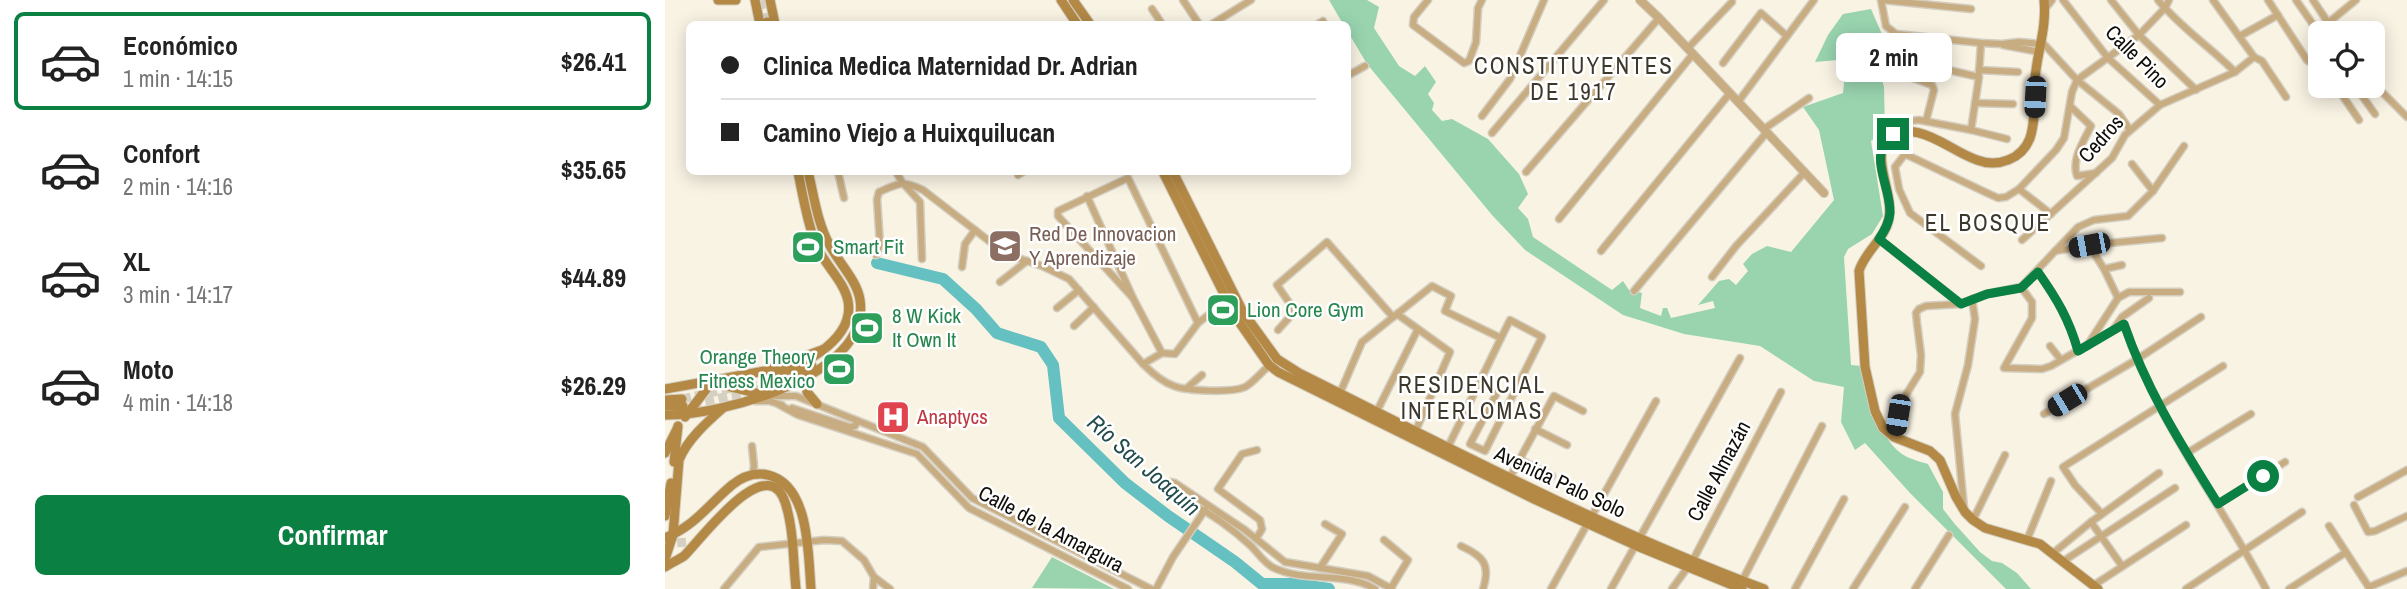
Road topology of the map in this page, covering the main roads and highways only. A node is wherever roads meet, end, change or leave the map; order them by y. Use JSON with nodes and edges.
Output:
{"nodes":[{"id":1,"x":718,"y":0,"type":"edge"},
{"id":2,"x":736,"y":0,"type":"edge"},
{"id":3,"x":755,"y":0,"type":"edge"},
{"id":4,"x":769,"y":0,"type":"edge"},
{"id":5,"x":1061,"y":0,"type":"edge"},
{"id":6,"x":1078,"y":2,"type":"edge"},
{"id":7,"x":2045,"y":5,"type":"edge"},
{"id":8,"x":766,"y":21,"type":"edge"},
{"id":9,"x":767,"y":21,"type":"edge"},
{"id":10,"x":1081,"y":21,"type":"edge"},
{"id":11,"x":1083,"y":21,"type":"edge"},
{"id":12,"x":799,"y":175,"type":"edge"},
{"id":13,"x":810,"y":175,"type":"edge"},
{"id":14,"x":1172,"y":175,"type":"edge"},
{"id":15,"x":822,"y":350,"type":"junction"},
{"id":16,"x":839,"y":352,"type":"junction"},
{"id":17,"x":1273,"y":362,"type":"junction"},
{"id":18,"x":806,"y":376,"type":"junction"},
{"id":19,"x":711,"y":383,"type":"junction"},
{"id":20,"x":766,"y":388,"type":"junction"},
{"id":21,"x":665,"y":389,"type":"edge"},
{"id":22,"x":665,"y":400,"type":"edge"},
{"id":23,"x":817,"y":404,"type":"road end"},
{"id":24,"x":665,"y":406,"type":"edge"},
{"id":25,"x":684,"y":407,"type":"junction"},
{"id":26,"x":724,"y":407,"type":"junction"},
{"id":27,"x":665,"y":415,"type":"edge"},
{"id":28,"x":678,"y":426,"type":"junction"},
{"id":29,"x":665,"y":453,"type":"edge"},
{"id":30,"x":1508,"y":482,"type":"junction"},
{"id":31,"x":764,"y":486,"type":"junction"},
{"id":32,"x":675,"y":506,"type":"junction"},
{"id":33,"x":665,"y":516,"type":"edge"},
{"id":34,"x":690,"y":526,"type":"junction"},
{"id":35,"x":669,"y":537,"type":"edge"},
{"id":36,"x":689,"y":542,"type":"dead end"},
{"id":37,"x":665,"y":559,"type":"edge"},
{"id":38,"x":665,"y":567,"type":"edge"},
{"id":39,"x":1740,"y":587,"type":"edge"},
{"id":40,"x":2096,"y":587,"type":"edge"},
{"id":41,"x":796,"y":589,"type":"edge"},
{"id":42,"x":811,"y":589,"type":"edge"},
{"id":43,"x":1764,"y":589,"type":"edge"}],
"edges":[{"from":1,"to":2,"type":"main road"},
{"from":3,"to":8,"type":"main road"},
{"from":4,"to":9,"type":"main road"},
{"from":5,"to":10,"type":"main road"},
{"from":6,"to":11,"type":"main road"},
{"from":7,"to":40,"type":"main road"},
{"from":12,"to":15,"type":"main road"},
{"from":13,"to":16,"type":"main road"},
{"from":14,"to":17,"type":"main road","name":"Avenida Palo Solo"},
{"from":15,"to":19,"type":"main road"},
{"from":15,"to":20,"type":"main road"},
{"from":16,"to":18,"type":"main road"},
{"from":16,"to":20,"type":"main road"},
{"from":17,"to":30,"type":"main road","name":"Avenida Palo Solo"},
{"from":17,"to":30,"type":"main road","name":"Avenida Palo Solo"},
{"from":18,"to":20,"type":"main road"},
{"from":18,"to":23,"type":"main road"},
{"from":19,"to":20,"type":"main road"},
{"from":19,"to":21,"type":"main road"},
{"from":19,"to":25,"type":"main road"},
{"from":19,"to":26,"type":"main road"},
{"from":20,"to":26,"type":"main road"},
{"from":22,"to":25,"type":"main road"},
{"from":24,"to":25,"type":"main road"},
{"from":25,"to":26,"type":"main road"},
{"from":25,"to":27,"type":"main road"},
{"from":25,"to":28,"type":"main road"},
{"from":26,"to":32,"type":"main road"},
{"from":28,"to":29,"type":"main road"},
{"from":28,"to":33,"type":"main road"},
{"from":30,"to":39,"type":"main road","name":"Avenida Palo Solo"},
{"from":31,"to":36,"type":"main road"},
{"from":31,"to":38,"type":"main road"},
{"from":31,"to":41,"type":"main road"},
{"from":32,"to":34,"type":"main road"},
{"from":32,"to":35,"type":"main road"},
{"from":34,"to":35,"type":"main road"},
{"from":34,"to":42,"type":"main road"},
{"from":35,"to":37,"type":"main road"},
{"from":39,"to":43,"type":"main road","name":"Avenida Palo Solo"}]}
